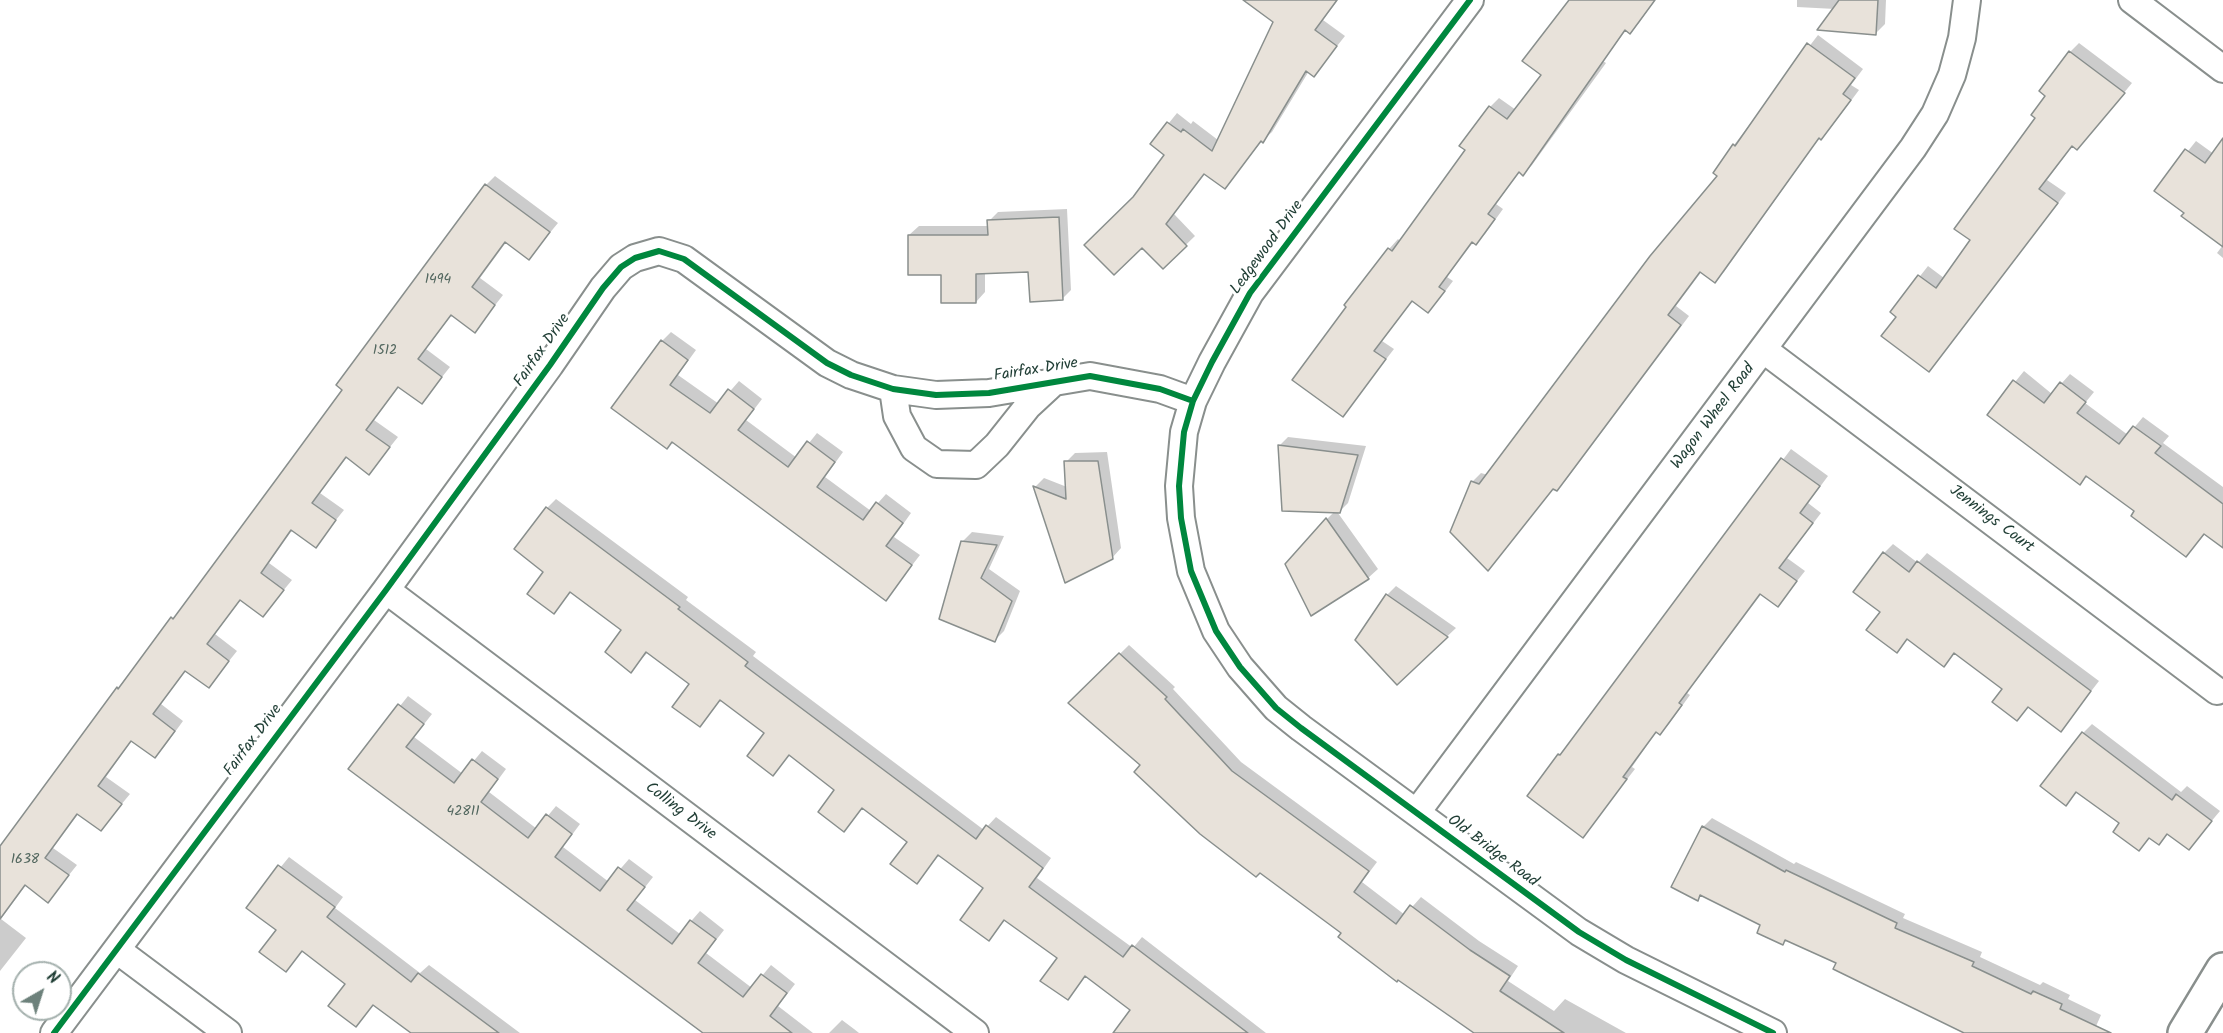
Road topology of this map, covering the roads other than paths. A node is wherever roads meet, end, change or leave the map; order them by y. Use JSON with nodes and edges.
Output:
{"nodes":[{"id":1,"x":1470,"y":0,"type":"edge"},
{"id":2,"x":1967,"y":0,"type":"edge"},
{"id":3,"x":2132,"y":0,"type":"edge"},
{"id":4,"x":2223,"y":69,"type":"edge"},
{"id":5,"x":1764,"y":350,"type":"junction"},
{"id":6,"x":1055,"y":381,"type":"junction"},
{"id":7,"x":893,"y":389,"type":"junction"},
{"id":8,"x":1193,"y":401,"type":"junction"},
{"id":9,"x":386,"y":590,"type":"junction"},
{"id":10,"x":1228,"y":649,"type":"joint"},
{"id":11,"x":2217,"y":691,"type":"dead end"},
{"id":12,"x":1417,"y":812,"type":"junction"},
{"id":13,"x":117,"y":950,"type":"junction"},
{"id":14,"x":2223,"y":970,"type":"edge"},
{"id":15,"x":54,"y":1033,"type":"edge"},
{"id":16,"x":228,"y":1033,"type":"edge"},
{"id":17,"x":975,"y":1033,"type":"edge"},
{"id":18,"x":1773,"y":1033,"type":"edge"},
{"id":19,"x":2185,"y":1033,"type":"edge"}],
"edges":[{"from":1,"to":8,"type":"street","name":"Ledgewood Drive"},
{"from":2,"to":5,"type":"street","name":"Wagon Wheel Road"},
{"from":3,"to":4,"type":"street"},
{"from":5,"to":11,"type":"street","name":"Jennings Court"},
{"from":5,"to":12,"type":"street","name":"Wagon Wheel Road"},
{"from":6,"to":7,"type":"street","name":"Fairfax Drive"},
{"from":6,"to":7,"type":"street","name":"Fairfax Drive"},
{"from":6,"to":8,"type":"street","name":"Fairfax Drive"},
{"from":7,"to":9,"type":"street","name":"Fairfax Drive"},
{"from":8,"to":10,"type":"street","name":"Ledgewood Drive"},
{"from":9,"to":13,"type":"street","name":"Fairfax Drive"},
{"from":9,"to":17,"type":"street","name":"Colling Drive"},
{"from":10,"to":12,"type":"street","name":"Old Bridge Road"},
{"from":12,"to":18,"type":"street","name":"Old Bridge Road"},
{"from":13,"to":15,"type":"street","name":"Fairfax Drive"},
{"from":13,"to":16,"type":"street"},
{"from":14,"to":19,"type":"street"}]}
